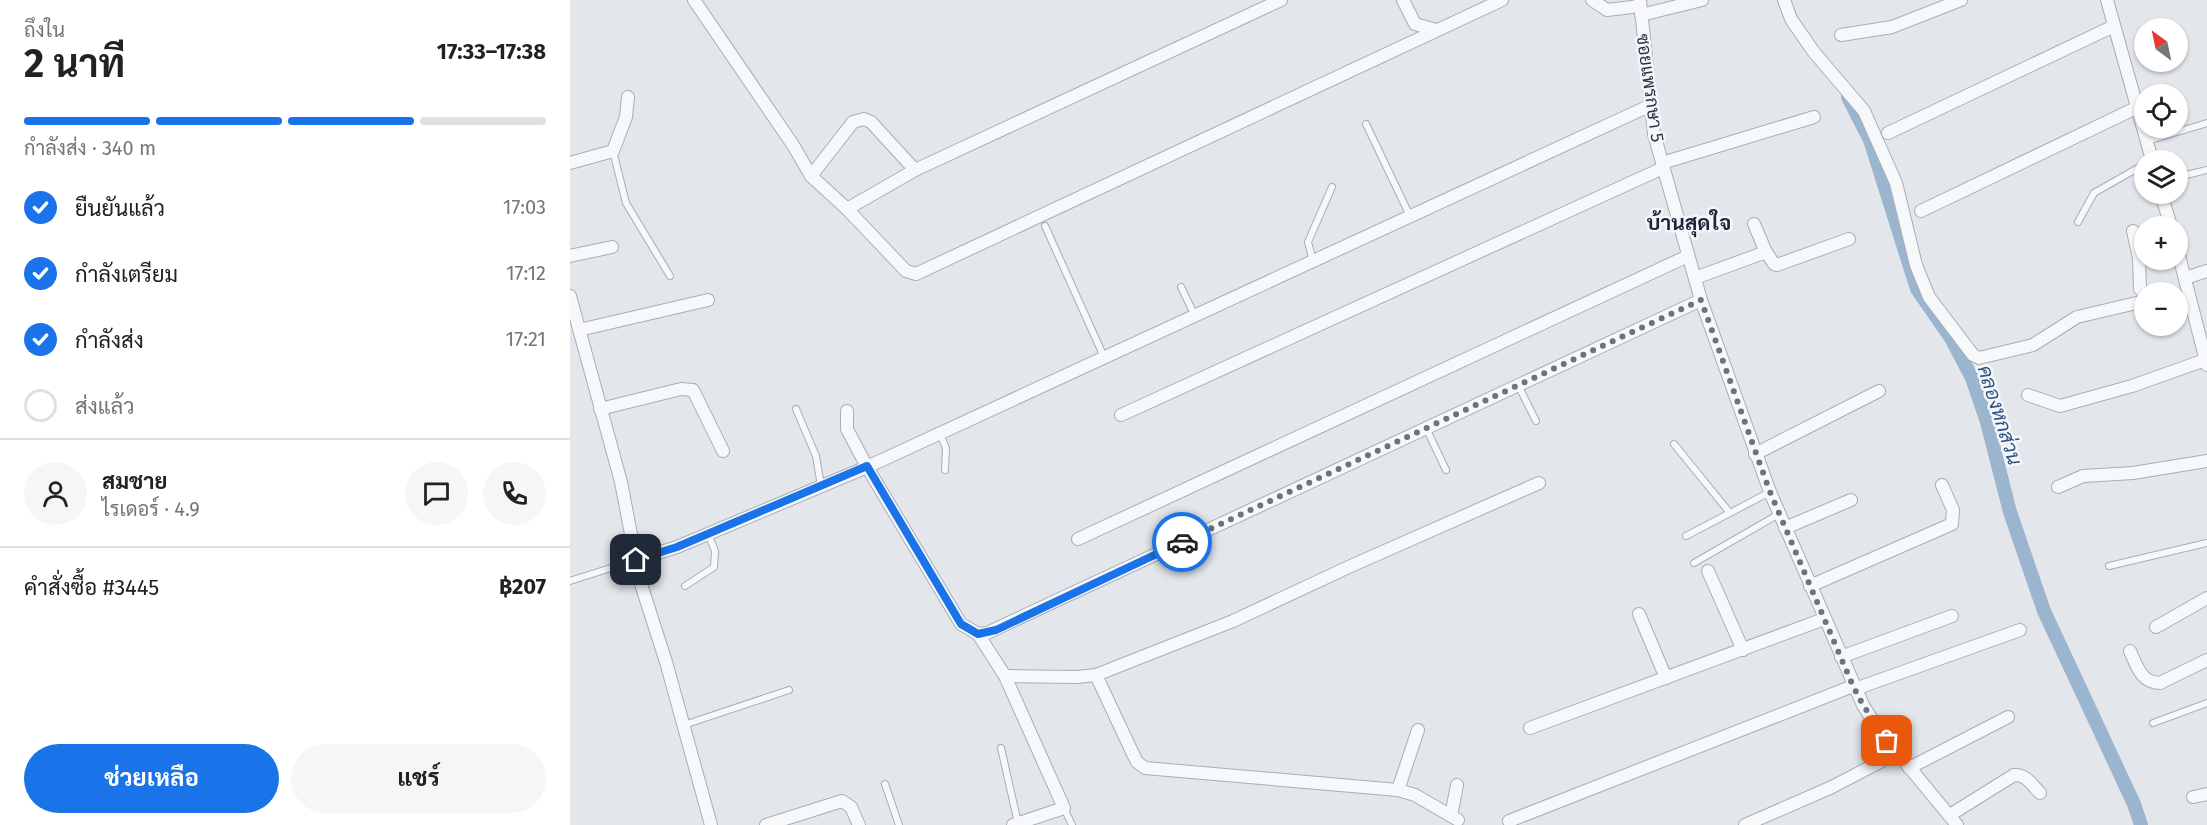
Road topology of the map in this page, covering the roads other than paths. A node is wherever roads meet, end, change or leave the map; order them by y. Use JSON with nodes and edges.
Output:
{"nodes":[{"id":1,"x":694,"y":0,"type":"edge"},
{"id":2,"x":1281,"y":0,"type":"edge"},
{"id":3,"x":1403,"y":0,"type":"edge"},
{"id":4,"x":1502,"y":0,"type":"edge"},
{"id":5,"x":1592,"y":0,"type":"edge"},
{"id":6,"x":1702,"y":0,"type":"edge"},
{"id":7,"x":1784,"y":0,"type":"edge"},
{"id":8,"x":1961,"y":0,"type":"edge"},
{"id":9,"x":2107,"y":0,"type":"edge"},
{"id":10,"x":1640,"y":7,"type":"edge"},
{"id":11,"x":2114,"y":26,"type":"junction"},
{"id":12,"x":1436,"y":30,"type":"junction"},
{"id":13,"x":1841,"y":35,"type":"dead end"},
{"id":14,"x":2134,"y":94,"type":"edge"},
{"id":15,"x":628,"y":97,"type":"dead end"},
{"id":16,"x":1649,"y":106,"type":"junction"},
{"id":17,"x":2134,"y":109,"type":"edge"},
{"id":18,"x":1814,"y":117,"type":"dead end"},
{"id":19,"x":2207,"y":123,"type":"edge"},
{"id":20,"x":1366,"y":124,"type":"dead end"},
{"id":21,"x":1888,"y":133,"type":"dead end"},
{"id":22,"x":2146,"y":138,"type":"edge"},
{"id":23,"x":2147,"y":141,"type":"junction"},
{"id":24,"x":2149,"y":150,"type":"edge"},
{"id":25,"x":613,"y":151,"type":"junction"},
{"id":26,"x":570,"y":163,"type":"edge"},
{"id":27,"x":1663,"y":165,"type":"junction"},
{"id":28,"x":915,"y":170,"type":"junction"},
{"id":29,"x":2134,"y":170,"type":"edge"},
{"id":30,"x":2207,"y":170,"type":"edge"},
{"id":31,"x":2188,"y":175,"type":"edge"},
{"id":32,"x":811,"y":176,"type":"junction"},
{"id":33,"x":1332,"y":187,"type":"dead end"},
{"id":34,"x":847,"y":208,"type":"junction"},
{"id":35,"x":1921,"y":211,"type":"dead end"},
{"id":36,"x":1410,"y":216,"type":"junction"},
{"id":37,"x":2078,"y":222,"type":"dead end"},
{"id":38,"x":1754,"y":224,"type":"dead end"},
{"id":39,"x":1046,"y":226,"type":"dead end"},
{"id":40,"x":2133,"y":231,"type":"dead end"},
{"id":41,"x":2134,"y":234,"type":"edge"},
{"id":42,"x":1849,"y":239,"type":"dead end"},
{"id":43,"x":612,"y":247,"type":"dead end"},
{"id":44,"x":1766,"y":252,"type":"junction"},
{"id":45,"x":570,"y":256,"type":"edge"},
{"id":46,"x":1688,"y":256,"type":"junction"},
{"id":47,"x":1313,"y":261,"type":"junction"},
{"id":48,"x":2183,"y":270,"type":"edge"},
{"id":49,"x":2207,"y":271,"type":"edge"},
{"id":50,"x":670,"y":276,"type":"dead end"},
{"id":51,"x":1695,"y":278,"type":"junction"},
{"id":52,"x":2185,"y":278,"type":"junction"},
{"id":53,"x":2184,"y":282,"type":"edge"},
{"id":54,"x":1181,"y":287,"type":"dead end"},
{"id":55,"x":570,"y":296,"type":"edge"},
{"id":56,"x":708,"y":300,"type":"dead end"},
{"id":57,"x":1701,"y":300,"type":"junction"},
{"id":58,"x":2134,"y":304,"type":"edge"},
{"id":59,"x":2188,"y":308,"type":"edge"},
{"id":60,"x":1195,"y":316,"type":"junction"},
{"id":61,"x":579,"y":330,"type":"junction"},
{"id":62,"x":1104,"y":357,"type":"junction"},
{"id":63,"x":2206,"y":364,"type":"edge"},
{"id":64,"x":1518,"y":385,"type":"junction"},
{"id":65,"x":1879,"y":391,"type":"dead end"},
{"id":66,"x":2028,"y":396,"type":"dead end"},
{"id":67,"x":600,"y":409,"type":"junction"},
{"id":68,"x":796,"y":409,"type":"dead end"},
{"id":69,"x":847,"y":411,"type":"dead end"},
{"id":70,"x":1121,"y":415,"type":"dead end"},
{"id":71,"x":1536,"y":421,"type":"dead end"},
{"id":72,"x":1426,"y":428,"type":"junction"},
{"id":73,"x":940,"y":433,"type":"junction"},
{"id":74,"x":1674,"y":444,"type":"dead end"},
{"id":75,"x":723,"y":451,"type":"dead end"},
{"id":76,"x":1755,"y":454,"type":"junction"},
{"id":77,"x":2207,"y":461,"type":"edge"},
{"id":78,"x":867,"y":466,"type":"junction"},
{"id":79,"x":945,"y":470,"type":"dead end"},
{"id":80,"x":1446,"y":470,"type":"dead end"},
{"id":81,"x":1539,"y":483,"type":"dead end"},
{"id":82,"x":1942,"y":485,"type":"dead end"},
{"id":83,"x":821,"y":486,"type":"junction"},
{"id":84,"x":2058,"y":487,"type":"dead end"},
{"id":85,"x":1770,"y":492,"type":"junction"},
{"id":86,"x":1851,"y":500,"type":"dead end"},
{"id":87,"x":1730,"y":513,"type":"junction"},
{"id":88,"x":1779,"y":514,"type":"junction"},
{"id":89,"x":1785,"y":528,"type":"junction"},
{"id":90,"x":708,"y":534,"type":"junction"},
{"id":91,"x":1686,"y":536,"type":"dead end"},
{"id":92,"x":1078,"y":539,"type":"dead end"},
{"id":93,"x":2207,"y":543,"type":"edge"},
{"id":94,"x":636,"y":560,"type":"junction"},
{"id":95,"x":1694,"y":563,"type":"dead end"},
{"id":96,"x":2109,"y":566,"type":"dead end"},
{"id":97,"x":1708,"y":571,"type":"dead end"},
{"id":98,"x":570,"y":581,"type":"edge"},
{"id":99,"x":685,"y":586,"type":"dead end"},
{"id":100,"x":1810,"y":586,"type":"junction"},
{"id":101,"x":2207,"y":598,"type":"edge"},
{"id":102,"x":1639,"y":614,"type":"dead end"},
{"id":103,"x":1952,"y":616,"type":"dead end"},
{"id":104,"x":1824,"y":619,"type":"junction"},
{"id":105,"x":2156,"y":627,"type":"dead end"},
{"id":106,"x":2020,"y":630,"type":"dead end"},
{"id":107,"x":978,"y":634,"type":"junction"},
{"id":108,"x":1743,"y":650,"type":"junction"},
{"id":109,"x":2130,"y":651,"type":"dead end"},
{"id":110,"x":1840,"y":657,"type":"junction"},
{"id":111,"x":2207,"y":660,"type":"edge"},
{"id":112,"x":1096,"y":675,"type":"junction"},
{"id":113,"x":1005,"y":676,"type":"junction"},
{"id":114,"x":1666,"y":678,"type":"junction"},
{"id":115,"x":1854,"y":688,"type":"junction"},
{"id":116,"x":789,"y":690,"type":"dead end"},
{"id":117,"x":2207,"y":703,"type":"edge"},
{"id":118,"x":2008,"y":717,"type":"dead end"},
{"id":119,"x":2153,"y":723,"type":"dead end"},
{"id":120,"x":684,"y":724,"type":"junction"},
{"id":121,"x":1530,"y":728,"type":"dead end"},
{"id":122,"x":1418,"y":730,"type":"dead end"},
{"id":123,"x":1001,"y":748,"type":"dead end"},
{"id":124,"x":1897,"y":753,"type":"junction"},
{"id":125,"x":1909,"y":768,"type":"junction"},
{"id":126,"x":885,"y":784,"type":"dead end"},
{"id":127,"x":1457,"y":784,"type":"dead end"},
{"id":128,"x":1400,"y":785,"type":"junction"},
{"id":129,"x":2040,"y":793,"type":"dead end"},
{"id":130,"x":2207,"y":794,"type":"edge"},
{"id":131,"x":2193,"y":797,"type":"dead end"},
{"id":132,"x":1064,"y":808,"type":"junction"},
{"id":133,"x":1953,"y":820,"type":"edge"},
{"id":134,"x":1509,"y":821,"type":"dead end"},
{"id":135,"x":1016,"y":824,"type":"edge"},
{"id":136,"x":711,"y":825,"type":"edge"},
{"id":137,"x":766,"y":825,"type":"edge"},
{"id":138,"x":859,"y":825,"type":"edge"},
{"id":139,"x":899,"y":825,"type":"edge"},
{"id":140,"x":1072,"y":825,"type":"edge"},
{"id":141,"x":1745,"y":825,"type":"edge"}],
"edges":[{"from":1,"to":32,"type":"street"},
{"from":2,"to":28,"type":"street"},
{"from":3,"to":12,"type":"street"},
{"from":4,"to":12,"type":"street"},
{"from":5,"to":10,"type":"street"},
{"from":6,"to":10,"type":"street"},
{"from":7,"to":58,"type":"street"},
{"from":8,"to":13,"type":"street"},
{"from":9,"to":11,"type":"street"},
{"from":10,"to":16,"type":"street","name":"ซอยแพรกษา 5"},
{"from":11,"to":14,"type":"street"},
{"from":11,"to":21,"type":"street"},
{"from":12,"to":34,"type":"street"},
{"from":15,"to":25,"type":"street"},
{"from":16,"to":27,"type":"street","name":"ซอยแพรกษา 5"},
{"from":16,"to":36,"type":"street"},
{"from":17,"to":35,"type":"street"},
{"from":18,"to":27,"type":"street"},
{"from":19,"to":23,"type":"lane"},
{"from":20,"to":36,"type":"lane"},
{"from":22,"to":23,"type":"street"},
{"from":23,"to":24,"type":"street"},
{"from":25,"to":26,"type":"street"},
{"from":25,"to":50,"type":"lane"},
{"from":27,"to":46,"type":"street","name":"ซอยแพรกษา 5"},
{"from":27,"to":70,"type":"street"},
{"from":28,"to":32,"type":"street"},
{"from":28,"to":34,"type":"street"},
{"from":29,"to":37,"type":"lane"},
{"from":30,"to":31,"type":"lane"},
{"from":32,"to":34,"type":"street"},
{"from":33,"to":47,"type":"lane"},
{"from":36,"to":47,"type":"street"},
{"from":38,"to":44,"type":"street"},
{"from":39,"to":62,"type":"lane"},
{"from":40,"to":41,"type":"street"},
{"from":42,"to":44,"type":"street"},
{"from":43,"to":45,"type":"street"},
{"from":44,"to":51,"type":"street"},
{"from":46,"to":51,"type":"street","name":"ซอยแพรกษา 5"},
{"from":46,"to":92,"type":"street"},
{"from":47,"to":60,"type":"street"},
{"from":48,"to":52,"type":"street"},
{"from":49,"to":52,"type":"street"},
{"from":51,"to":57,"type":"street","name":"ซอยแพรกษา 5"},
{"from":52,"to":53,"type":"street"},
{"from":54,"to":60,"type":"lane"},
{"from":55,"to":61,"type":"street"},
{"from":56,"to":61,"type":"street"},
{"from":57,"to":64,"type":"street"},
{"from":57,"to":76,"type":"street","name":"ซอยแพรกษา 5"},
{"from":59,"to":63,"type":"street"},
{"from":60,"to":62,"type":"street"},
{"from":61,"to":67,"type":"street"},
{"from":62,"to":73,"type":"street"},
{"from":63,"to":66,"type":"street"},
{"from":64,"to":71,"type":"lane"},
{"from":64,"to":72,"type":"street"},
{"from":65,"to":76,"type":"street"},
{"from":67,"to":75,"type":"street"},
{"from":67,"to":94,"type":"street"},
{"from":68,"to":83,"type":"lane"},
{"from":69,"to":78,"type":"street"},
{"from":72,"to":80,"type":"lane"},
{"from":72,"to":107,"type":"street"},
{"from":73,"to":78,"type":"street"},
{"from":73,"to":79,"type":"lane"},
{"from":74,"to":87,"type":"lane"},
{"from":76,"to":85,"type":"street","name":"ซอยแพรกษา 5"},
{"from":77,"to":84,"type":"street"},
{"from":78,"to":83,"type":"street"},
{"from":78,"to":107,"type":"street"},
{"from":81,"to":112,"type":"street"},
{"from":82,"to":100,"type":"street"},
{"from":83,"to":90,"type":"street"},
{"from":85,"to":87,"type":"lane"},
{"from":85,"to":88,"type":"street","name":"ซอยแพรกษา 5"},
{"from":86,"to":89,"type":"street"},
{"from":87,"to":91,"type":"lane"},
{"from":88,"to":89,"type":"street","name":"ซอยแพรกษา 5"},
{"from":88,"to":95,"type":"lane"},
{"from":89,"to":100,"type":"street","name":"ซอยแพรกษา 5"},
{"from":90,"to":94,"type":"street"},
{"from":90,"to":99,"type":"lane"},
{"from":93,"to":96,"type":"lane"},
{"from":94,"to":98,"type":"lane"},
{"from":94,"to":120,"type":"street"},
{"from":97,"to":108,"type":"street"},
{"from":100,"to":104,"type":"street","name":"ซอยแพรกษา 5"},
{"from":101,"to":105,"type":"street"},
{"from":102,"to":114,"type":"street"},
{"from":103,"to":110,"type":"street"},
{"from":104,"to":108,"type":"street"},
{"from":104,"to":110,"type":"street","name":"ซอยแพรกษา 5"},
{"from":106,"to":115,"type":"street"},
{"from":107,"to":113,"type":"street"},
{"from":108,"to":114,"type":"street"},
{"from":109,"to":111,"type":"street"},
{"from":110,"to":115,"type":"street","name":"ซอยแพรกษา 5"},
{"from":112,"to":113,"type":"street"},
{"from":112,"to":128,"type":"street"},
{"from":113,"to":132,"type":"street"},
{"from":114,"to":121,"type":"street"},
{"from":115,"to":124,"type":"street","name":"ซอยแพรกษา 5"},
{"from":115,"to":134,"type":"street"},
{"from":116,"to":120,"type":"lane"},
{"from":117,"to":119,"type":"lane"},
{"from":118,"to":125,"type":"street"},
{"from":120,"to":136,"type":"street"},
{"from":122,"to":128,"type":"street"},
{"from":123,"to":135,"type":"lane"},
{"from":124,"to":125,"type":"street","name":"ซอยแพรกษา 5"},
{"from":124,"to":141,"type":"street"},
{"from":125,"to":133,"type":"street","name":"ซอยแพรกษา 5"},
{"from":126,"to":139,"type":"lane"},
{"from":127,"to":128,"type":"street"},
{"from":129,"to":133,"type":"street"},
{"from":130,"to":131,"type":"street"},
{"from":132,"to":135,"type":"street"},
{"from":132,"to":140,"type":"lane"},
{"from":137,"to":138,"type":"street"}]}
